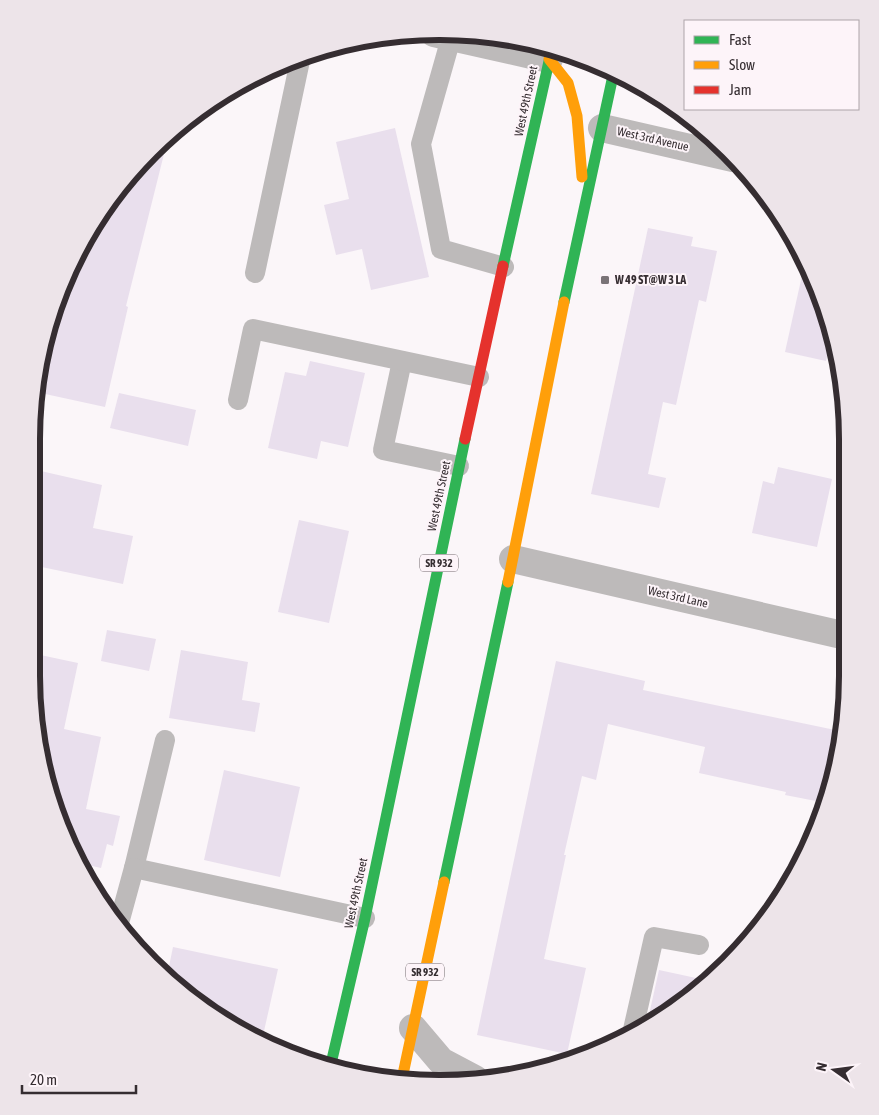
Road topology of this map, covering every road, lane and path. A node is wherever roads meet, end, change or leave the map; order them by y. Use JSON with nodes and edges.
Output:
{"nodes":[{"id":1,"x":441,"y":40,"type":"edge"},
{"id":2,"x":553,"y":57,"type":"edge"},
{"id":3,"x":557,"y":58,"type":"edge"},
{"id":4,"x":299,"y":66,"type":"edge"},
{"id":5,"x":612,"y":79,"type":"edge"},
{"id":6,"x":602,"y":128,"type":"junction"},
{"id":7,"x":720,"y":155,"type":"edge"},
{"id":8,"x":584,"y":207,"type":"junction"},
{"id":9,"x":504,"y":267,"type":"junction"},
{"id":10,"x":255,"y":272,"type":"dead end"},
{"id":11,"x":402,"y":361,"type":"junction"},
{"id":12,"x":480,"y":377,"type":"junction"},
{"id":13,"x":238,"y":400,"type":"dead end"},
{"id":14,"x":459,"y":466,"type":"junction"},
{"id":15,"x":513,"y":560,"type":"junction"},
{"id":16,"x":839,"y":634,"type":"edge"},
{"id":17,"x":165,"y":740,"type":"dead end"},
{"id":18,"x":134,"y":868,"type":"junction"},
{"id":19,"x":122,"y":917,"type":"edge"},
{"id":20,"x":365,"y":918,"type":"junction"},
{"id":21,"x":699,"y":944,"type":"dead end"},
{"id":22,"x":634,"y":1024,"type":"edge"},
{"id":23,"x":413,"y":1028,"type":"junction"},
{"id":24,"x":332,"y":1060,"type":"edge"},
{"id":25,"x":403,"y":1073,"type":"edge"},
{"id":26,"x":466,"y":1074,"type":"edge"}],
"edges":[{"from":1,"to":9,"type":"lane"},
{"from":2,"to":9,"type":"main road","name":"West 49th Street","number":"SR 932"},
{"from":3,"to":8,"type":"main road"},
{"from":4,"to":10,"type":"lane"},
{"from":5,"to":6,"type":"main road","number":"SR 932"},
{"from":6,"to":7,"type":"street","name":"West 3rd Avenue"},
{"from":6,"to":8,"type":"main road","number":"SR 932"},
{"from":8,"to":15,"type":"main road","number":"SR 932"},
{"from":9,"to":12,"type":"main road","name":"West 49th Street","number":"SR 932"},
{"from":11,"to":12,"type":"lane"},
{"from":11,"to":13,"type":"lane"},
{"from":11,"to":14,"type":"lane"},
{"from":12,"to":14,"type":"main road","name":"West 49th Street","number":"SR 932"},
{"from":14,"to":20,"type":"main road","name":"West 49th Street","number":"SR 932"},
{"from":15,"to":16,"type":"street","name":"West 3rd Lane"},
{"from":15,"to":23,"type":"main road","number":"SR 932"},
{"from":17,"to":18,"type":"lane"},
{"from":18,"to":19,"type":"lane"},
{"from":18,"to":20,"type":"lane"},
{"from":20,"to":24,"type":"main road","name":"West 49th Street","number":"SR 932"},
{"from":21,"to":22,"type":"lane"},
{"from":23,"to":25,"type":"main road","number":"SR 932"},
{"from":23,"to":26,"type":"street"}]}
